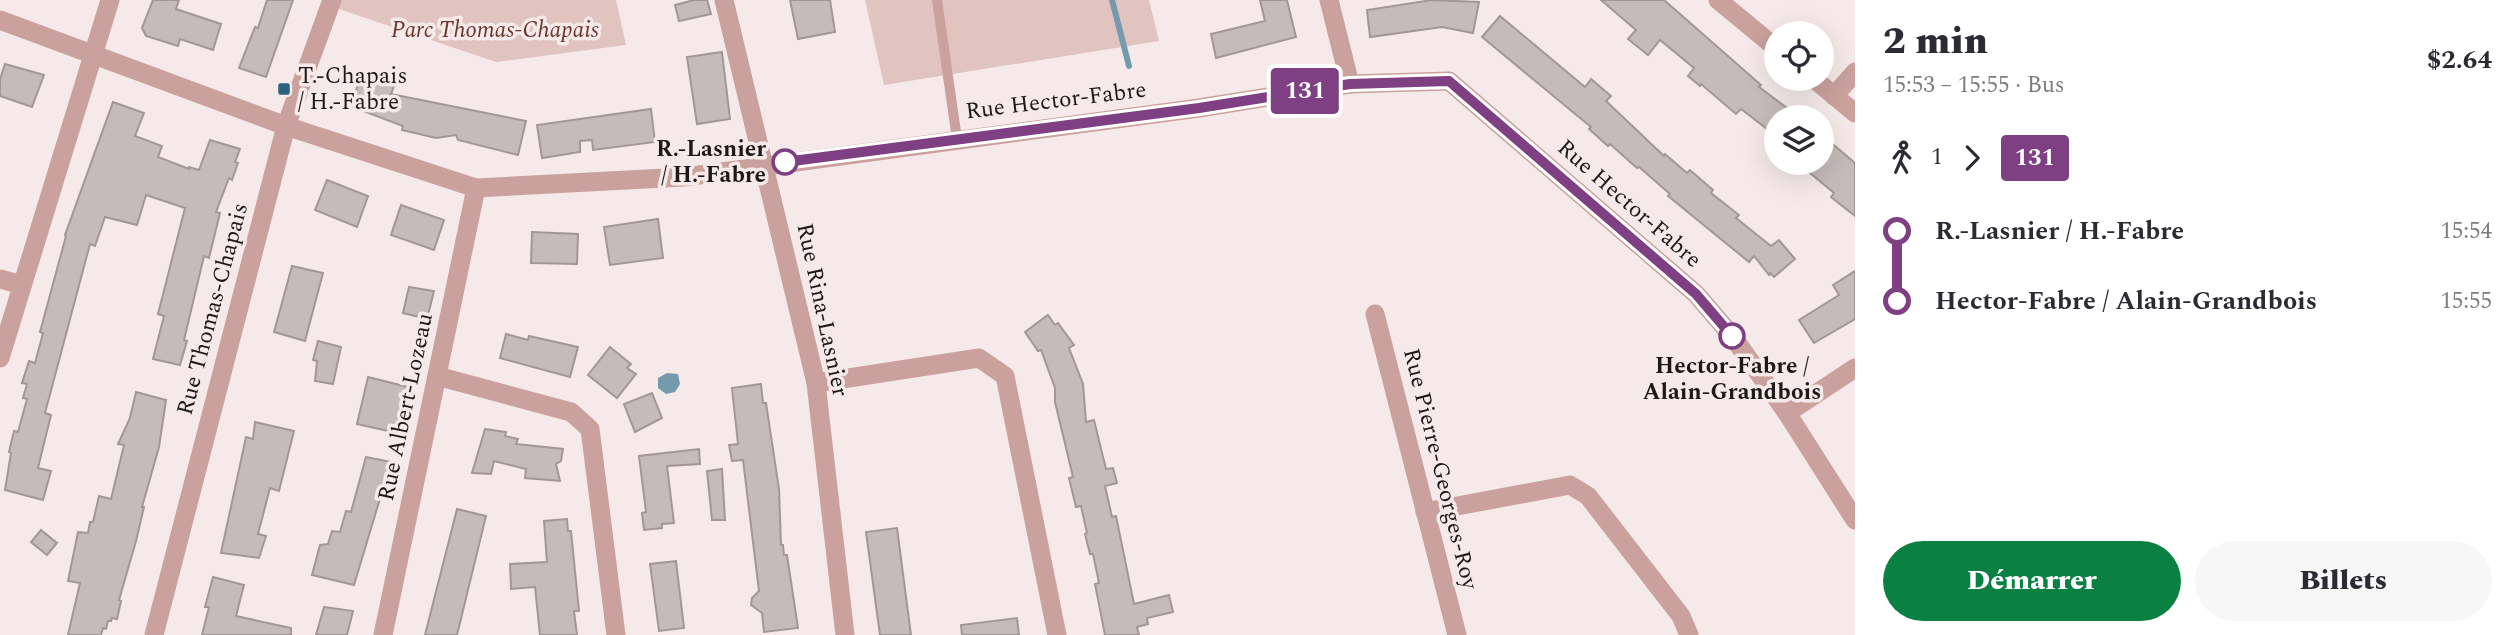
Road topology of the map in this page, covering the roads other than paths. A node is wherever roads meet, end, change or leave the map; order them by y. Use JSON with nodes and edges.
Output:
{"nodes":[{"id":1,"x":110,"y":0,"type":"edge"},
{"id":2,"x":332,"y":0,"type":"edge"},
{"id":3,"x":724,"y":0,"type":"edge"},
{"id":4,"x":937,"y":0,"type":"edge"},
{"id":5,"x":1329,"y":0,"type":"edge"},
{"id":6,"x":1718,"y":0,"type":"edge"},
{"id":7,"x":0,"y":20,"type":"edge"},
{"id":8,"x":1764,"y":38,"type":"edge"},
{"id":9,"x":92,"y":52,"type":"junction"},
{"id":10,"x":1855,"y":72,"type":"edge"},
{"id":11,"x":1350,"y":84,"type":"junction"},
{"id":12,"x":1828,"y":91,"type":"edge"},
{"id":13,"x":1834,"y":96,"type":"junction"},
{"id":14,"x":1855,"y":113,"type":"edge"},
{"id":15,"x":286,"y":126,"type":"junction"},
{"id":16,"x":957,"y":139,"type":"junction"},
{"id":17,"x":764,"y":165,"type":"junction"},
{"id":18,"x":477,"y":188,"type":"junction"},
{"id":19,"x":0,"y":279,"type":"edge"},
{"id":20,"x":22,"y":285,"type":"junction"},
{"id":21,"x":1375,"y":314,"type":"dead end"},
{"id":22,"x":0,"y":358,"type":"edge"},
{"id":23,"x":1855,"y":368,"type":"edge"},
{"id":24,"x":437,"y":376,"type":"junction"},
{"id":25,"x":816,"y":383,"type":"junction"},
{"id":26,"x":1787,"y":413,"type":"junction"},
{"id":27,"x":1425,"y":512,"type":"junction"},
{"id":28,"x":1855,"y":520,"type":"edge"},
{"id":29,"x":154,"y":635,"type":"edge"},
{"id":30,"x":383,"y":635,"type":"edge"},
{"id":31,"x":616,"y":635,"type":"edge"},
{"id":32,"x":845,"y":635,"type":"edge"},
{"id":33,"x":1057,"y":635,"type":"edge"},
{"id":34,"x":1457,"y":635,"type":"edge"},
{"id":35,"x":1689,"y":635,"type":"edge"}],
"edges":[{"from":1,"to":9,"type":"street"},
{"from":2,"to":15,"type":"street","name":"Rue Thomas-Chapais"},
{"from":3,"to":17,"type":"street","name":"Rue Rina-Lasnier"},
{"from":4,"to":16,"type":"lane"},
{"from":5,"to":11,"type":"street"},
{"from":6,"to":8,"type":"street"},
{"from":7,"to":9,"type":"street","name":"Rue Hector-Fabre"},
{"from":9,"to":15,"type":"street","name":"Rue Hector-Fabre"},
{"from":9,"to":20,"type":"street"},
{"from":10,"to":13,"type":"street"},
{"from":11,"to":16,"type":"street","name":"Rue Hector-Fabre"},
{"from":11,"to":26,"type":"street","name":"Rue Hector-Fabre"},
{"from":12,"to":13,"type":"street"},
{"from":13,"to":14,"type":"street"},
{"from":15,"to":18,"type":"street","name":"Rue Hector-Fabre"},
{"from":15,"to":29,"type":"street","name":"Rue Thomas-Chapais"},
{"from":16,"to":17,"type":"street","name":"Rue Hector-Fabre"},
{"from":17,"to":18,"type":"street","name":"Rue Hector-Fabre"},
{"from":17,"to":25,"type":"street","name":"Rue Rina-Lasnier"},
{"from":18,"to":24,"type":"street","name":"Rue Albert-Lozeau"},
{"from":19,"to":20,"type":"street"},
{"from":20,"to":22,"type":"street"},
{"from":21,"to":27,"type":"street","name":"Rue Pierre-Georges-Roy"},
{"from":23,"to":26,"type":"street"},
{"from":24,"to":30,"type":"street","name":"Rue Albert-Lozeau"},
{"from":24,"to":31,"type":"street"},
{"from":25,"to":32,"type":"street","name":"Rue Rina-Lasnier"},
{"from":25,"to":33,"type":"street"},
{"from":26,"to":28,"type":"street","name":"Rue Hector-Fabre"},
{"from":27,"to":34,"type":"street","name":"Rue Pierre-Georges-Roy"},
{"from":27,"to":35,"type":"street"}]}
